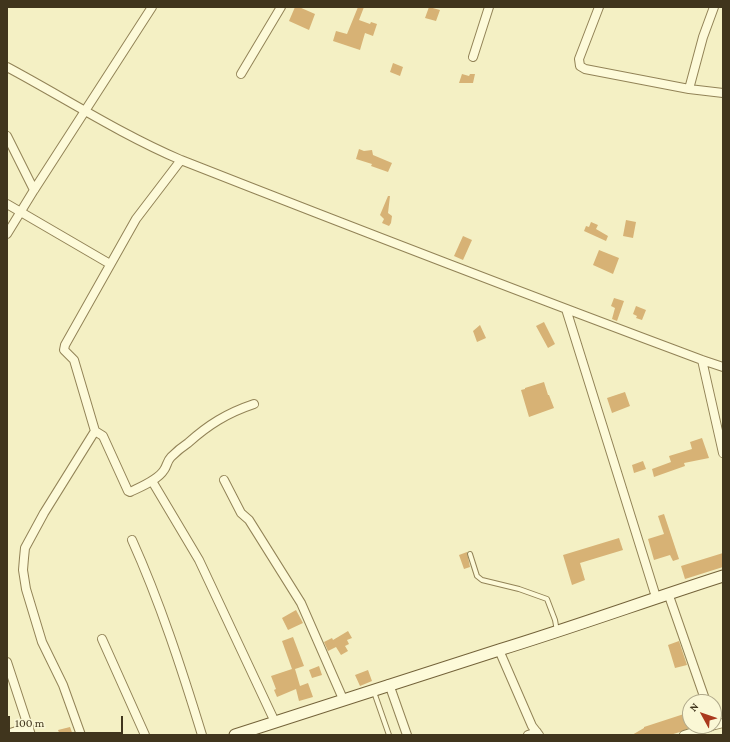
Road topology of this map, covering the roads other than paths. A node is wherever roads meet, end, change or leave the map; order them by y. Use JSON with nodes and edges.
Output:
{"nodes":[{"id":1,"x":152,"y":7,"type":"edge"},
{"id":2,"x":281,"y":7,"type":"edge"},
{"id":3,"x":489,"y":7,"type":"edge"},
{"id":4,"x":599,"y":7,"type":"edge"},
{"id":5,"x":714,"y":7,"type":"edge"},
{"id":6,"x":473,"y":57,"type":"dead end"},
{"id":7,"x":7,"y":67,"type":"edge"},
{"id":8,"x":241,"y":74,"type":"dead end"},
{"id":9,"x":689,"y":89,"type":"junction"},
{"id":10,"x":723,"y":93,"type":"edge"},
{"id":11,"x":85,"y":111,"type":"junction"},
{"id":12,"x":7,"y":136,"type":"edge"},
{"id":13,"x":181,"y":160,"type":"junction"},
{"id":14,"x":34,"y":190,"type":"junction"},
{"id":15,"x":7,"y":204,"type":"edge"},
{"id":16,"x":21,"y":212,"type":"junction"},
{"id":17,"x":7,"y":234,"type":"edge"},
{"id":18,"x":110,"y":264,"type":"junction"},
{"id":19,"x":566,"y":309,"type":"junction"},
{"id":20,"x":702,"y":360,"type":"junction"},
{"id":21,"x":723,"y":367,"type":"edge"},
{"id":22,"x":254,"y":404,"type":"dead end"},
{"id":23,"x":95,"y":431,"type":"junction"},
{"id":24,"x":723,"y":453,"type":"edge"},
{"id":25,"x":152,"y":480,"type":"junction"},
{"id":26,"x":224,"y":480,"type":"dead end"},
{"id":27,"x":132,"y":540,"type":"dead end"},
{"id":28,"x":470,"y":554,"type":"dead end"},
{"id":29,"x":723,"y":576,"type":"edge"},
{"id":30,"x":668,"y":593,"type":"junction"},
{"id":31,"x":656,"y":597,"type":"junction"},
{"id":32,"x":557,"y":631,"type":"junction"},
{"id":33,"x":102,"y":639,"type":"dead end"},
{"id":34,"x":499,"y":650,"type":"junction"},
{"id":35,"x":7,"y":662,"type":"edge"},
{"id":36,"x":389,"y":684,"type":"junction"},
{"id":37,"x":373,"y":690,"type":"junction"},
{"id":38,"x":703,"y":694,"type":"edge"},
{"id":39,"x":343,"y":699,"type":"junction"},
{"id":40,"x":275,"y":722,"type":"junction"},
{"id":41,"x":30,"y":731,"type":"edge"},
{"id":42,"x":7,"y":734,"type":"edge"},
{"id":43,"x":538,"y":734,"type":"edge"},
{"id":44,"x":81,"y":735,"type":"edge"},
{"id":45,"x":145,"y":735,"type":"edge"},
{"id":46,"x":202,"y":735,"type":"edge"},
{"id":47,"x":234,"y":735,"type":"edge"},
{"id":48,"x":389,"y":735,"type":"edge"},
{"id":49,"x":407,"y":735,"type":"edge"},
{"id":50,"x":528,"y":735,"type":"edge"}],
"edges":[{"from":1,"to":11,"type":"street"},
{"from":2,"to":8,"type":"street"},
{"from":3,"to":6,"type":"street"},
{"from":4,"to":9,"type":"street"},
{"from":5,"to":9,"type":"street"},
{"from":7,"to":11,"type":"street"},
{"from":9,"to":10,"type":"street"},
{"from":11,"to":13,"type":"street"},
{"from":11,"to":14,"type":"street"},
{"from":12,"to":14,"type":"street"},
{"from":13,"to":18,"type":"street"},
{"from":13,"to":19,"type":"street"},
{"from":14,"to":16,"type":"street"},
{"from":15,"to":16,"type":"street"},
{"from":16,"to":17,"type":"street"},
{"from":16,"to":18,"type":"street"},
{"from":18,"to":23,"type":"street"},
{"from":19,"to":20,"type":"street"},
{"from":19,"to":31,"type":"street"},
{"from":20,"to":21,"type":"street"},
{"from":20,"to":24,"type":"street"},
{"from":22,"to":25,"type":"street"},
{"from":23,"to":25,"type":"street"},
{"from":23,"to":44,"type":"street"},
{"from":25,"to":40,"type":"street"},
{"from":26,"to":39,"type":"street"},
{"from":27,"to":46,"type":"street"},
{"from":28,"to":32,"type":"lane"},
{"from":29,"to":30,"type":"main road"},
{"from":30,"to":31,"type":"main road"},
{"from":30,"to":38,"type":"street"},
{"from":31,"to":32,"type":"main road"},
{"from":32,"to":34,"type":"main road"},
{"from":33,"to":45,"type":"street"},
{"from":34,"to":36,"type":"main road"},
{"from":34,"to":43,"type":"street"},
{"from":35,"to":41,"type":"street"},
{"from":36,"to":37,"type":"main road"},
{"from":36,"to":49,"type":"street"},
{"from":37,"to":39,"type":"main road"},
{"from":37,"to":48,"type":"lane"},
{"from":39,"to":40,"type":"main road"},
{"from":40,"to":47,"type":"main road"},
{"from":41,"to":42,"type":"street"},
{"from":43,"to":50,"type":"street"}]}
